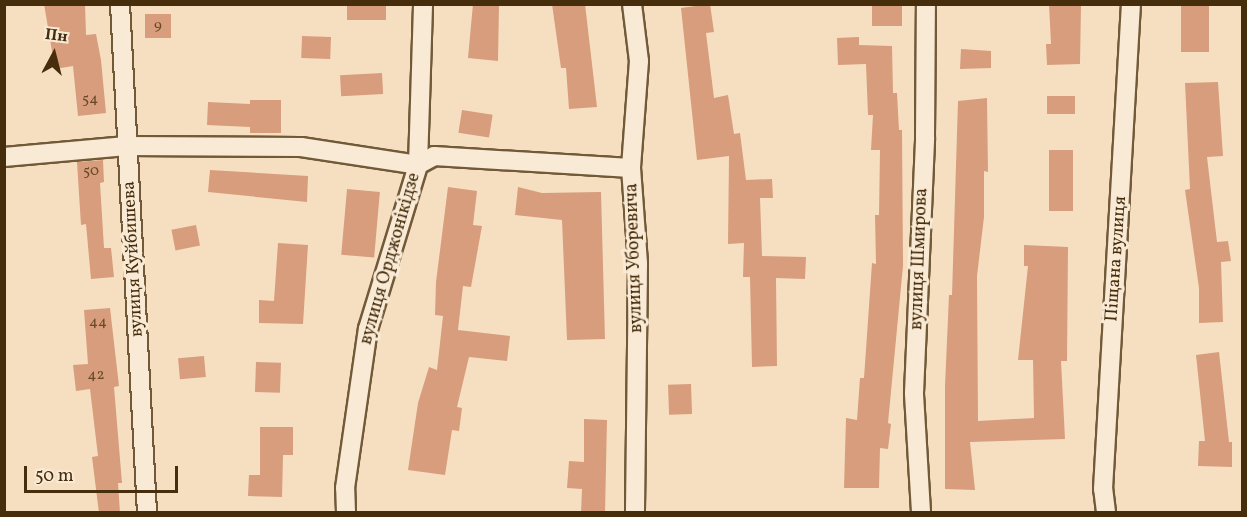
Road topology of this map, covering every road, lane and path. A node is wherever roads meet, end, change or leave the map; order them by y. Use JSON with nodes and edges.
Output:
{"nodes":[{"id":1,"x":120,"y":4,"type":"edge"},
{"id":2,"x":423,"y":4,"type":"edge"},
{"id":3,"x":632,"y":4,"type":"edge"},
{"id":4,"x":926,"y":4,"type":"edge"},
{"id":5,"x":1131,"y":4,"type":"edge"},
{"id":6,"x":127,"y":146,"type":"junction"},
{"id":7,"x":4,"y":157,"type":"edge"},
{"id":8,"x":418,"y":165,"type":"junction"},
{"id":9,"x":631,"y":168,"type":"junction"},
{"id":10,"x":147,"y":513,"type":"edge"},
{"id":11,"x":346,"y":513,"type":"edge"},
{"id":12,"x":635,"y":513,"type":"edge"},
{"id":13,"x":921,"y":513,"type":"edge"},
{"id":14,"x":1106,"y":513,"type":"edge"}],
"edges":[{"from":1,"to":6,"type":"street","name":"вулиця Куйбишева"},
{"from":2,"to":8,"type":"street","name":"вулиця Орджонікідзе"},
{"from":3,"to":9,"type":"street","name":"вулиця Уборевича"},
{"from":4,"to":13,"type":"street","name":"вулиця Шмирова"},
{"from":5,"to":14,"type":"street","name":"Піщана вулиця"},
{"from":6,"to":7,"type":"street"},
{"from":6,"to":8,"type":"street"},
{"from":6,"to":10,"type":"street","name":"вулиця Куйбишева"},
{"from":8,"to":9,"type":"street"},
{"from":8,"to":11,"type":"street","name":"вулиця Орджонікідзе"},
{"from":9,"to":12,"type":"street","name":"вулиця Уборевича"}]}
